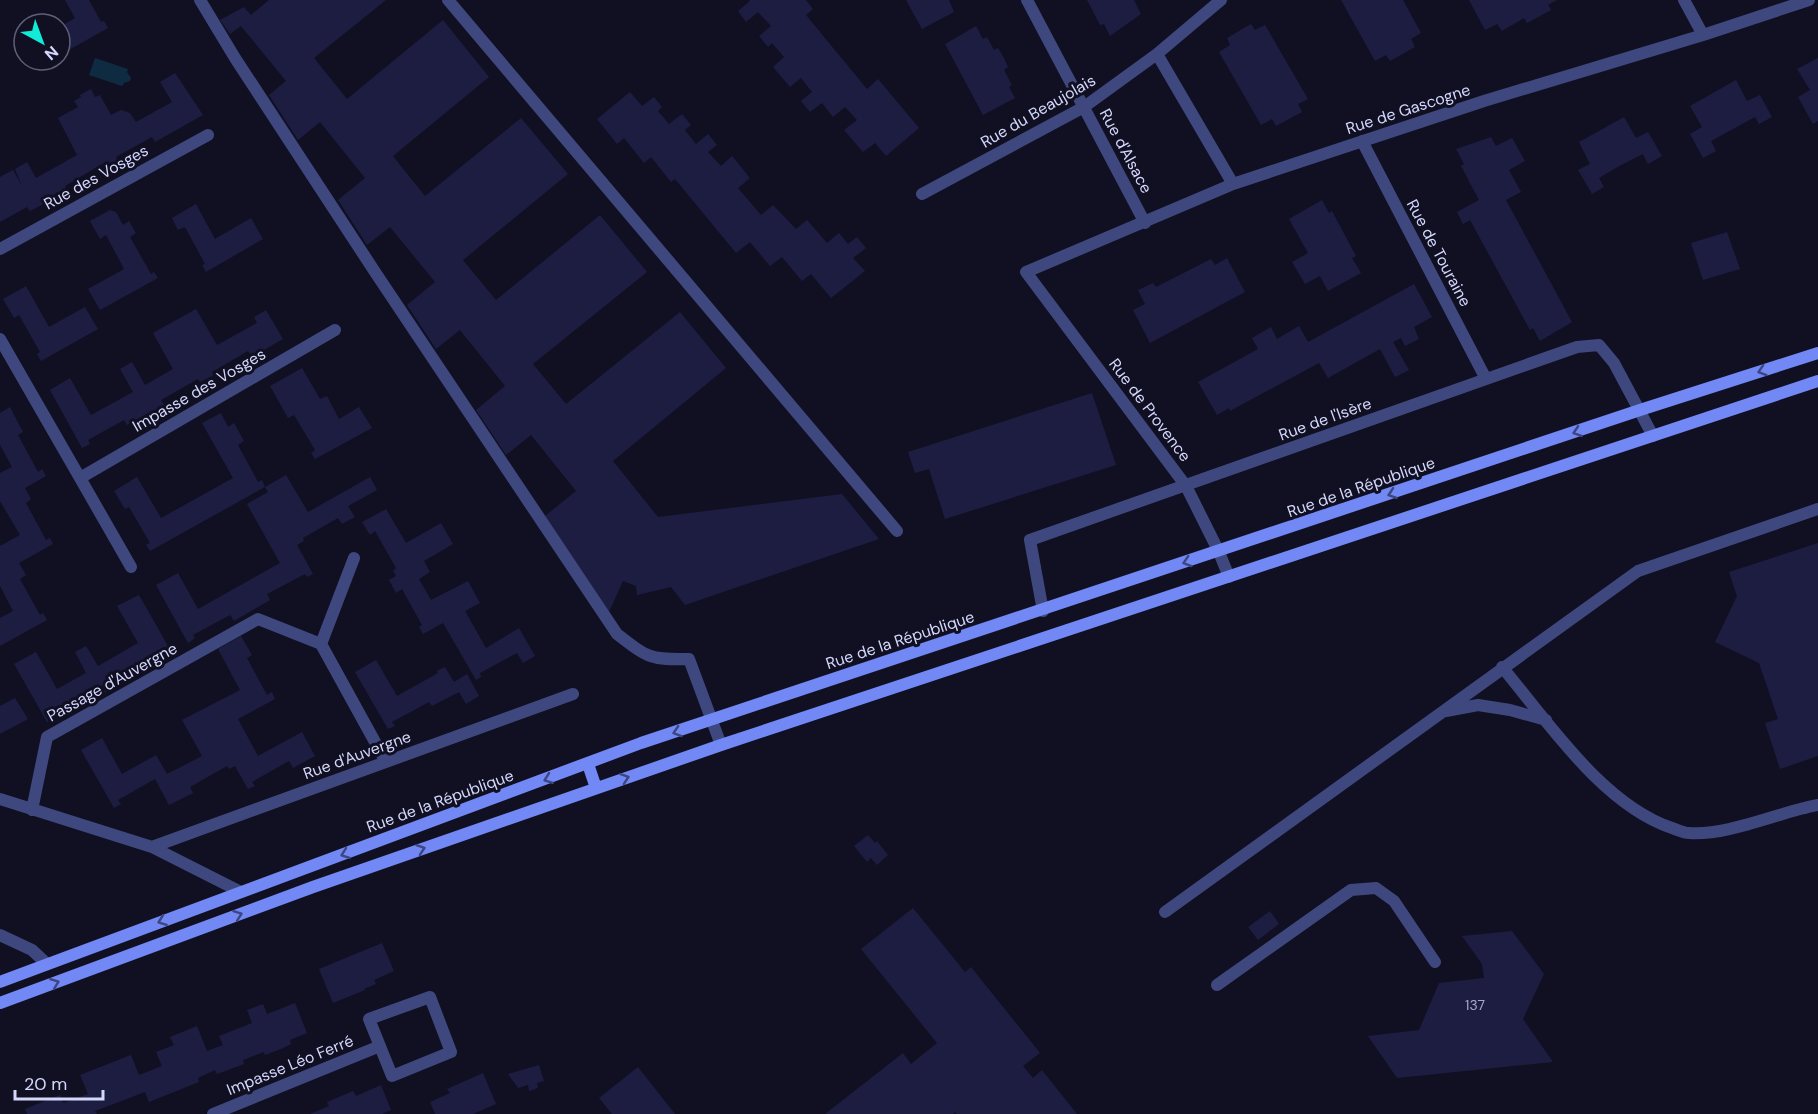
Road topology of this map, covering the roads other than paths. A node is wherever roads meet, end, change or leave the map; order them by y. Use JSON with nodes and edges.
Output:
{"nodes":[{"id":1,"x":200,"y":0,"type":"edge"},
{"id":2,"x":448,"y":0,"type":"edge"},
{"id":3,"x":1027,"y":0,"type":"edge"},
{"id":4,"x":1221,"y":0,"type":"edge"},
{"id":5,"x":1684,"y":0,"type":"edge"},
{"id":6,"x":1809,"y":0,"type":"edge"},
{"id":7,"x":1703,"y":35,"type":"junction"},
{"id":8,"x":1157,"y":54,"type":"junction"},
{"id":9,"x":1084,"y":107,"type":"junction"},
{"id":10,"x":208,"y":135,"type":"dead end"},
{"id":11,"x":1362,"y":141,"type":"junction"},
{"id":12,"x":1233,"y":184,"type":"junction"},
{"id":13,"x":922,"y":194,"type":"dead end"},
{"id":14,"x":1145,"y":223,"type":"junction"},
{"id":15,"x":0,"y":249,"type":"edge"},
{"id":16,"x":1026,"y":272,"type":"joint"},
{"id":17,"x":336,"y":330,"type":"dead end"},
{"id":18,"x":0,"y":339,"type":"edge"},
{"id":19,"x":1818,"y":353,"type":"edge"},
{"id":20,"x":1486,"y":379,"type":"junction"},
{"id":21,"x":1818,"y":381,"type":"edge"},
{"id":22,"x":1640,"y":410,"type":"junction"},
{"id":23,"x":1653,"y":436,"type":"junction"},
{"id":24,"x":80,"y":478,"type":"junction"},
{"id":25,"x":1186,"y":486,"type":"junction"},
{"id":26,"x":1818,"y":509,"type":"edge"},
{"id":27,"x":897,"y":531,"type":"dead end"},
{"id":28,"x":1219,"y":552,"type":"junction"},
{"id":29,"x":354,"y":558,"type":"dead end"},
{"id":30,"x":131,"y":567,"type":"dead end"},
{"id":31,"x":1229,"y":577,"type":"junction"},
{"id":32,"x":1043,"y":610,"type":"junction"},
{"id":33,"x":321,"y":644,"type":"junction"},
{"id":34,"x":1502,"y":667,"type":"junction"},
{"id":35,"x":573,"y":694,"type":"dead end"},
{"id":36,"x":1441,"y":712,"type":"junction"},
{"id":37,"x":712,"y":720,"type":"junction"},
{"id":38,"x":1547,"y":720,"type":"junction"},
{"id":39,"x":721,"y":745,"type":"junction"},
{"id":40,"x":386,"y":762,"type":"junction"},
{"id":41,"x":588,"y":764,"type":"junction"},
{"id":42,"x":596,"y":788,"type":"junction"},
{"id":43,"x":0,"y":799,"type":"edge"},
{"id":44,"x":1818,"y":805,"type":"edge"},
{"id":45,"x":32,"y":810,"type":"junction"},
{"id":46,"x":152,"y":847,"type":"junction"},
{"id":47,"x":241,"y":892,"type":"junction"},
{"id":48,"x":1165,"y":912,"type":"dead end"},
{"id":49,"x":0,"y":935,"type":"edge"},
{"id":50,"x":1435,"y":962,"type":"dead end"},
{"id":51,"x":47,"y":964,"type":"junction"},
{"id":52,"x":0,"y":982,"type":"edge"},
{"id":53,"x":1217,"y":985,"type":"dead end"},
{"id":54,"x":0,"y":1003,"type":"edge"},
{"id":55,"x":380,"y":1046,"type":"junction"},
{"id":56,"x":213,"y":1114,"type":"edge"}],
"edges":[{"from":1,"to":37,"type":"street"},
{"from":2,"to":27,"type":"street"},
{"from":3,"to":9,"type":"street","name":"Rue d'Alsace"},
{"from":4,"to":8,"type":"street","name":"Rue du Beaujolais"},
{"from":5,"to":7,"type":"street"},
{"from":6,"to":7,"type":"street","name":"Rue de Gascogne"},
{"from":7,"to":11,"type":"street","name":"Rue de Gascogne"},
{"from":8,"to":9,"type":"street","name":"Rue du Beaujolais"},
{"from":8,"to":12,"type":"street"},
{"from":9,"to":13,"type":"street","name":"Rue du Beaujolais"},
{"from":9,"to":14,"type":"street","name":"Rue d'Alsace"},
{"from":10,"to":15,"type":"street","name":"Rue des Vosges"},
{"from":11,"to":12,"type":"street","name":"Rue de Gascogne"},
{"from":11,"to":20,"type":"street","name":"Rue de Touraine"},
{"from":12,"to":14,"type":"street","name":"Rue de Gascogne"},
{"from":14,"to":16,"type":"street","name":"Rue de Gascogne"},
{"from":16,"to":25,"type":"street","name":"Rue de Provence"},
{"from":17,"to":24,"type":"street","name":"Impasse des Vosges"},
{"from":18,"to":24,"type":"street"},
{"from":19,"to":22,"type":"main road","name":"Rue de la République","one_way":true},
{"from":20,"to":22,"type":"street","name":"Rue de l'Isère"},
{"from":20,"to":25,"type":"street","name":"Rue de l'Isère"},
{"from":21,"to":23,"type":"main road"},
{"from":22,"to":23,"type":"street","name":"Rue de l'Isère"},
{"from":22,"to":28,"type":"main road","name":"Rue de la République","one_way":true},
{"from":23,"to":31,"type":"main road"},
{"from":24,"to":30,"type":"street"},
{"from":25,"to":28,"type":"street","name":"Rue de Provence"},
{"from":25,"to":32,"type":"street","name":"Rue de l'Isère"},
{"from":26,"to":34,"type":"street"},
{"from":28,"to":31,"type":"street","name":"Rue de Provence"},
{"from":28,"to":32,"type":"main road","name":"Rue de la République","one_way":true},
{"from":29,"to":33,"type":"street"},
{"from":31,"to":39,"type":"main road"},
{"from":32,"to":37,"type":"main road","name":"Rue de la République"},
{"from":33,"to":40,"type":"street"},
{"from":33,"to":45,"type":"street","name":"Passage d'Auvergne"},
{"from":34,"to":36,"type":"street"},
{"from":34,"to":38,"type":"street"},
{"from":35,"to":40,"type":"street","name":"Rue d'Auvergne"},
{"from":36,"to":38,"type":"street"},
{"from":36,"to":48,"type":"street"},
{"from":37,"to":39,"type":"street"},
{"from":37,"to":41,"type":"main road","name":"Rue de la République","one_way":true},
{"from":38,"to":44,"type":"street"},
{"from":42,"to":39,"type":"main road","one_way":true},
{"from":40,"to":46,"type":"street","name":"Rue d'Auvergne"},
{"from":41,"to":42,"type":"main road"},
{"from":41,"to":47,"type":"main road","name":"Rue de la République","one_way":true},
{"from":54,"to":42,"type":"main road","one_way":true},
{"from":43,"to":45,"type":"street"},
{"from":45,"to":46,"type":"street"},
{"from":46,"to":47,"type":"street"},
{"from":47,"to":51,"type":"main road","name":"Rue de la République","one_way":true},
{"from":49,"to":51,"type":"street"},
{"from":50,"to":53,"type":"street"},
{"from":51,"to":52,"type":"main road","name":"Rue de la République"},
{"from":55,"to":55,"type":"street","name":"Impasse Léo Ferré"},
{"from":55,"to":56,"type":"street","name":"Impasse Léo Ferré"}]}
